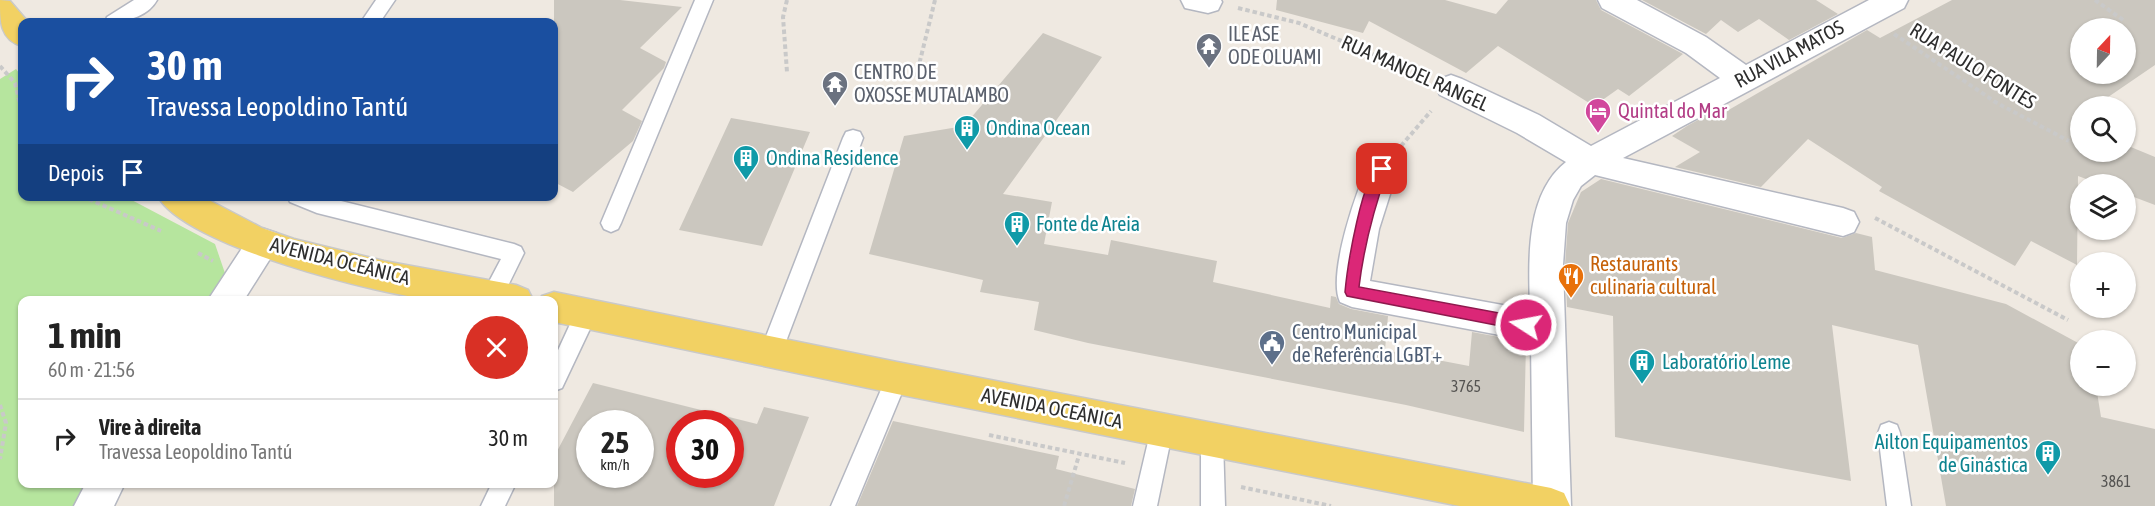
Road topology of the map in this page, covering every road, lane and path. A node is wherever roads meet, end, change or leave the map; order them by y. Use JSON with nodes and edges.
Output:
{"nodes":[{"id":1,"x":148,"y":0,"type":"edge"},
{"id":2,"x":386,"y":0,"type":"edge"},
{"id":3,"x":704,"y":0,"type":"edge"},
{"id":4,"x":787,"y":0,"type":"edge"},
{"id":5,"x":935,"y":0,"type":"edge"},
{"id":6,"x":1611,"y":0,"type":"edge"},
{"id":7,"x":1894,"y":0,"type":"edge"},
{"id":8,"x":2095,"y":0,"type":"edge"},
{"id":9,"x":1201,"y":1,"type":"edge"},
{"id":10,"x":0,"y":9,"type":"edge"},
{"id":11,"x":1865,"y":14,"type":"junction"},
{"id":12,"x":120,"y":18,"type":"edge"},
{"id":13,"x":373,"y":18,"type":"edge"},
{"id":14,"x":2120,"y":18,"type":"edge"},
{"id":15,"x":18,"y":30,"type":"edge"},
{"id":16,"x":0,"y":66,"type":"edge"},
{"id":17,"x":5,"y":71,"type":"junction"},
{"id":18,"x":787,"y":72,"type":"dead end"},
{"id":19,"x":0,"y":74,"type":"edge"},
{"id":20,"x":916,"y":76,"type":"dead end"},
{"id":21,"x":1744,"y":79,"type":"junction"},
{"id":22,"x":1450,"y":87,"type":"junction"},
{"id":23,"x":18,"y":95,"type":"edge"},
{"id":24,"x":853,"y":138,"type":"dead end"},
{"id":25,"x":2068,"y":141,"type":"dead end"},
{"id":26,"x":1590,"y":161,"type":"junction"},
{"id":27,"x":1382,"y":169,"type":"joint"},
{"id":28,"x":185,"y":201,"type":"edge"},
{"id":29,"x":310,"y":201,"type":"edge"},
{"id":30,"x":1843,"y":222,"type":"joint"},
{"id":31,"x":611,"y":223,"type":"dead end"},
{"id":32,"x":264,"y":243,"type":"junction"},
{"id":33,"x":228,"y":296,"type":"edge"},
{"id":34,"x":494,"y":296,"type":"edge"},
{"id":35,"x":504,"y":296,"type":"edge"},
{"id":36,"x":570,"y":311,"type":"edge"},
{"id":37,"x":2068,"y":320,"type":"dead end"},
{"id":38,"x":1548,"y":329,"type":"junction"},
{"id":39,"x":771,"y":352,"type":"junction"},
{"id":40,"x":558,"y":364,"type":"edge"},
{"id":41,"x":897,"y":378,"type":"junction"},
{"id":42,"x":0,"y":405,"type":"edge"},
{"id":43,"x":1091,"y":417,"type":"junction"},
{"id":44,"x":1161,"y":429,"type":"junction"},
{"id":45,"x":1889,"y":433,"type":"dead end"},
{"id":46,"x":1212,"y":440,"type":"junction"},
{"id":47,"x":0,"y":459,"type":"edge"},
{"id":48,"x":104,"y":488,"type":"edge"},
{"id":49,"x":502,"y":488,"type":"edge"},
{"id":50,"x":93,"y":506,"type":"edge"},
{"id":51,"x":493,"y":506,"type":"edge"},
{"id":52,"x":843,"y":506,"type":"edge"},
{"id":53,"x":1064,"y":506,"type":"edge"},
{"id":54,"x":1145,"y":506,"type":"edge"},
{"id":55,"x":1213,"y":506,"type":"edge"},
{"id":56,"x":1551,"y":506,"type":"edge"},
{"id":57,"x":1899,"y":506,"type":"edge"}],
"edges":[{"from":1,"to":12,"type":"lane"},
{"from":2,"to":13,"type":"lane"},
{"from":3,"to":31,"type":"lane"},
{"from":4,"to":18,"type":"path"},
{"from":5,"to":20,"type":"path"},
{"from":6,"to":21,"type":"street"},
{"from":7,"to":11,"type":"street","name":"RUA VILA MATOS"},
{"from":8,"to":14,"type":"path"},
{"from":9,"to":22,"type":"path","name":"RUA MANOEL RANGEL"},
{"from":10,"to":15,"type":"main road"},
{"from":11,"to":21,"type":"street","name":"RUA VILA MATOS"},
{"from":11,"to":25,"type":"path","name":"RUA PAULO FONTES"},
{"from":16,"to":17,"type":"path"},
{"from":17,"to":19,"type":"path"},
{"from":17,"to":23,"type":"path"},
{"from":21,"to":26,"type":"street","name":"RUA VILA MATOS"},
{"from":22,"to":26,"type":"street","name":"RUA MANOEL RANGEL"},
{"from":22,"to":27,"type":"path"},
{"from":24,"to":39,"type":"lane"},
{"from":26,"to":30,"type":"street","name":"RUA MANOEL RANGEL"},
{"from":26,"to":38,"type":"street","name":"RUA VILA MATOS"},
{"from":27,"to":38,"type":"street"},
{"from":28,"to":32,"type":"main road","name":"AVENIDA OCEÂNICA"},
{"from":29,"to":35,"type":"lane"},
{"from":30,"to":37,"type":"path"},
{"from":32,"to":33,"type":"street"},
{"from":32,"to":34,"type":"main road","name":"AVENIDA OCEÂNICA"},
{"from":36,"to":39,"type":"main road","name":"AVENIDA OCEÂNICA"},
{"from":36,"to":40,"type":"lane"},
{"from":38,"to":56,"type":"street","name":"RUA VILA MATOS"},
{"from":39,"to":41,"type":"main road","name":"AVENIDA OCEÂNICA"},
{"from":41,"to":43,"type":"main road","name":"AVENIDA OCEÂNICA"},
{"from":41,"to":52,"type":"lane"},
{"from":42,"to":47,"type":"path"},
{"from":43,"to":44,"type":"main road","name":"AVENIDA OCEÂNICA"},
{"from":43,"to":53,"type":"path"},
{"from":44,"to":46,"type":"main road","name":"AVENIDA OCEÂNICA"},
{"from":44,"to":54,"type":"lane"},
{"from":45,"to":57,"type":"lane"},
{"from":46,"to":55,"type":"lane"},
{"from":46,"to":56,"type":"main road","name":"AVENIDA OCEÂNICA"},
{"from":48,"to":50,"type":"street"},
{"from":49,"to":51,"type":"lane"}]}
